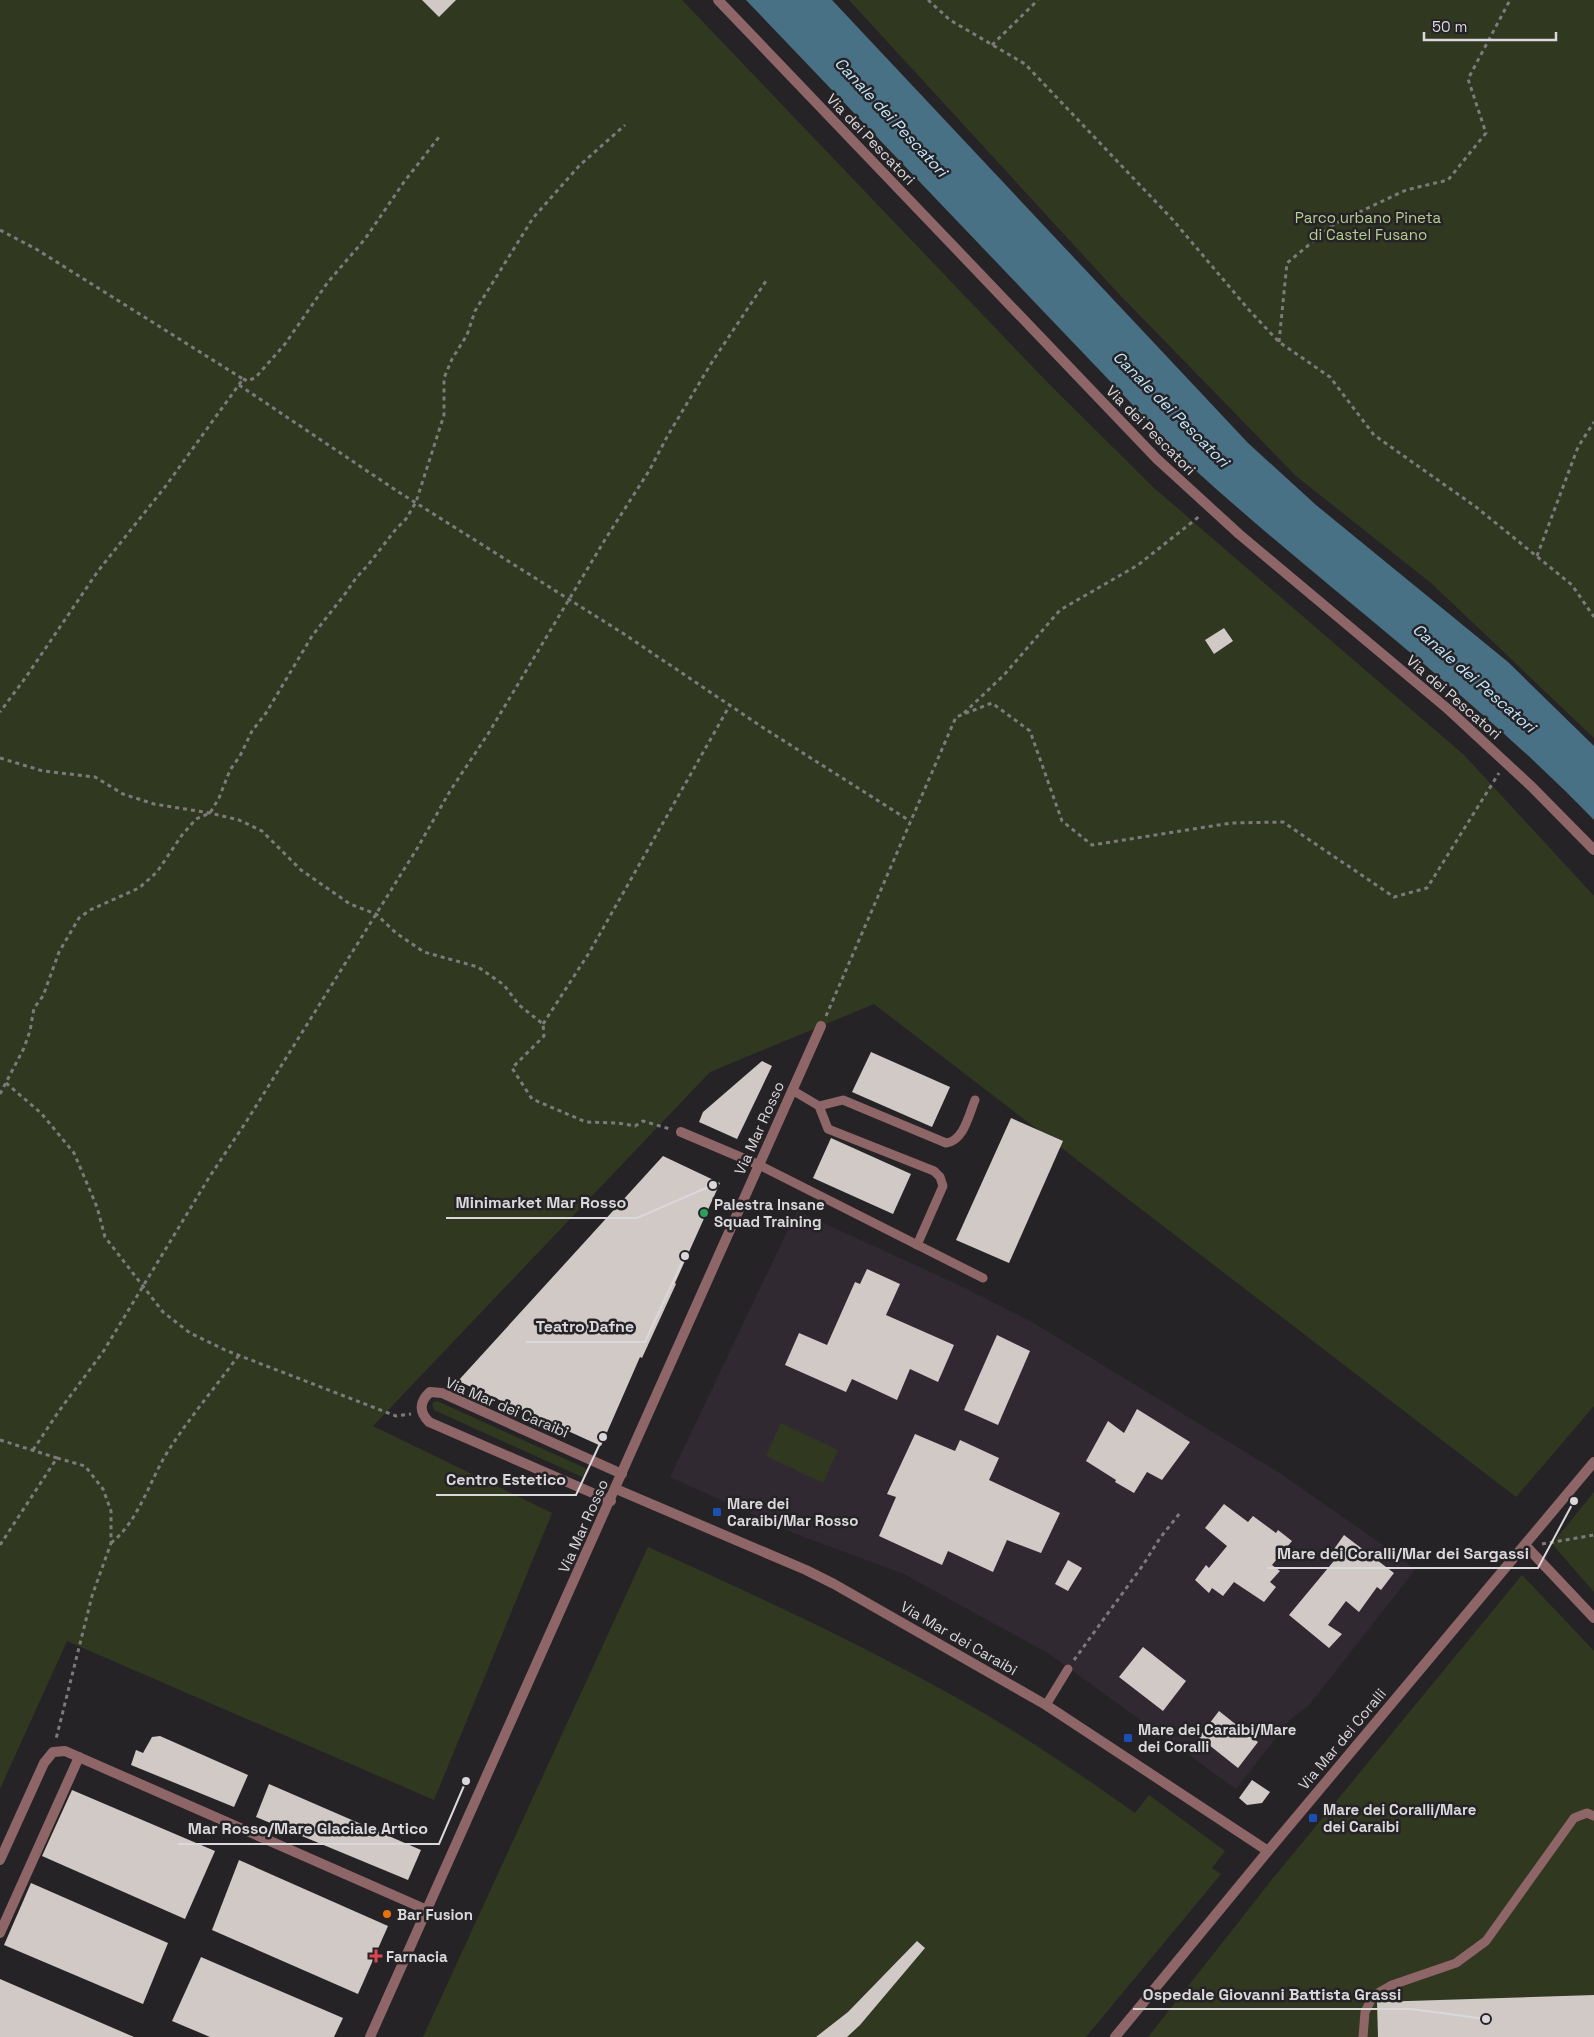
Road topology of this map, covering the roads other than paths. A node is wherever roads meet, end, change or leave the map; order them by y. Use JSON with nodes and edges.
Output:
{"nodes":[{"id":1,"x":718,"y":0,"type":"edge"},
{"id":2,"x":1594,"y":850,"type":"edge"},
{"id":3,"x":821,"y":1026,"type":"road end"},
{"id":4,"x":792,"y":1090,"type":"junction"},
{"id":5,"x":975,"y":1100,"type":"dead end"},
{"id":6,"x":819,"y":1106,"type":"junction"},
{"id":7,"x":680,"y":1132,"type":"road end"},
{"id":8,"x":759,"y":1165,"type":"junction"},
{"id":9,"x":917,"y":1245,"type":"junction"},
{"id":10,"x":983,"y":1278,"type":"dead end"},
{"id":11,"x":1594,"y":1462,"type":"edge"},
{"id":12,"x":622,"y":1474,"type":"junction"},
{"id":13,"x":616,"y":1488,"type":"junction"},
{"id":14,"x":610,"y":1501,"type":"junction"},
{"id":15,"x":1526,"y":1546,"type":"junction"},
{"id":16,"x":1594,"y":1618,"type":"edge"},
{"id":17,"x":1068,"y":1669,"type":"road end"},
{"id":18,"x":1046,"y":1705,"type":"junction"},
{"id":19,"x":79,"y":1757,"type":"junction"},
{"id":20,"x":1594,"y":1816,"type":"edge"},
{"id":21,"x":1268,"y":1851,"type":"junction"},
{"id":22,"x":0,"y":1860,"type":"edge"},
{"id":23,"x":427,"y":1910,"type":"junction"},
{"id":24,"x":0,"y":1934,"type":"edge"},
{"id":25,"x":370,"y":2037,"type":"edge"},
{"id":26,"x":1115,"y":2037,"type":"edge"},
{"id":27,"x":1363,"y":2037,"type":"edge"}],
"edges":[{"from":1,"to":2,"type":"street","name":"Via dei Pescatori"},
{"from":3,"to":4,"type":"street","name":"Via Mar Rosso"},
{"from":4,"to":6,"type":"lane"},
{"from":4,"to":8,"type":"street","name":"Via Mar Rosso"},
{"from":5,"to":6,"type":"lane"},
{"from":6,"to":9,"type":"lane"},
{"from":7,"to":8,"type":"street"},
{"from":8,"to":9,"type":"lane"},
{"from":8,"to":12,"type":"street","name":"Via Mar Rosso"},
{"from":9,"to":10,"type":"lane"},
{"from":11,"to":15,"type":"street","name":"Via Mar dei Coralli"},
{"from":12,"to":13,"type":"street","name":"Via Mar Rosso"},
{"from":12,"to":14,"type":"street","name":"Via Mar dei Caraibi"},
{"from":13,"to":14,"type":"street","name":"Via Mar Rosso"},
{"from":13,"to":18,"type":"street","name":"Via Mar dei Caraibi"},
{"from":14,"to":23,"type":"street","name":"Via Mar Rosso"},
{"from":15,"to":16,"type":"street"},
{"from":15,"to":21,"type":"street","name":"Via Mar dei Coralli"},
{"from":17,"to":18,"type":"lane"},
{"from":18,"to":21,"type":"street","name":"Via Mar dei Caraibi"},
{"from":19,"to":22,"type":"street"},
{"from":19,"to":23,"type":"street"},
{"from":19,"to":24,"type":"street"},
{"from":20,"to":27,"type":"lane"},
{"from":21,"to":26,"type":"street","name":"Via Mar dei Coralli"},
{"from":23,"to":25,"type":"street","name":"Via Mar Rosso"}]}
